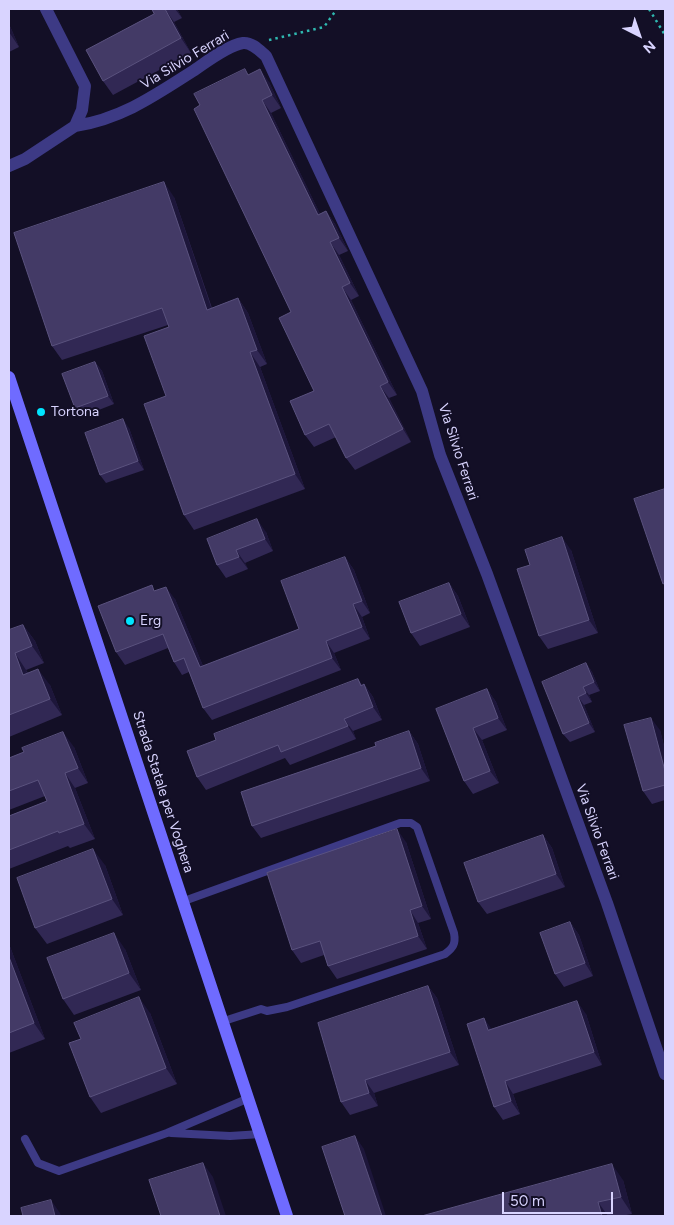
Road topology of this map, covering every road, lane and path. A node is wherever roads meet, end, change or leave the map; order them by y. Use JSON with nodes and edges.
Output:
{"nodes":[{"id":1,"x":46,"y":9,"type":"edge"},
{"id":2,"x":337,"y":9,"type":"edge"},
{"id":3,"x":649,"y":9,"type":"edge"},
{"id":4,"x":665,"y":35,"type":"edge"},
{"id":5,"x":251,"y":44,"type":"junction"},
{"id":6,"x":75,"y":126,"type":"junction"},
{"id":7,"x":9,"y":166,"type":"edge"},
{"id":8,"x":9,"y":377,"type":"edge"},
{"id":9,"x":184,"y":901,"type":"junction"},
{"id":10,"x":224,"y":1021,"type":"junction"},
{"id":11,"x":665,"y":1074,"type":"edge"},
{"id":12,"x":249,"y":1098,"type":"junction"},
{"id":13,"x":167,"y":1133,"type":"junction"},
{"id":14,"x":261,"y":1134,"type":"junction"},
{"id":15,"x":25,"y":1139,"type":"dead end"},
{"id":16,"x":287,"y":1216,"type":"edge"}],
"edges":[{"from":1,"to":6,"type":"street"},
{"from":2,"to":5,"type":"path"},
{"from":3,"to":4,"type":"path"},
{"from":5,"to":6,"type":"street","name":"Via Silvio Ferrari"},
{"from":5,"to":11,"type":"street","name":"Via Silvio Ferrari"},
{"from":6,"to":7,"type":"street"},
{"from":8,"to":9,"type":"main road","name":"Strada Statale per Voghera"},
{"from":9,"to":10,"type":"main road","name":"Strada Statale per Voghera"},
{"from":9,"to":10,"type":"lane"},
{"from":10,"to":12,"type":"main road","name":"Strada Statale per Voghera"},
{"from":12,"to":13,"type":"lane"},
{"from":12,"to":14,"type":"main road","name":"Strada Statale per Voghera"},
{"from":13,"to":14,"type":"lane"},
{"from":13,"to":15,"type":"lane"},
{"from":14,"to":16,"type":"main road","name":"Strada Statale per Voghera"}]}
